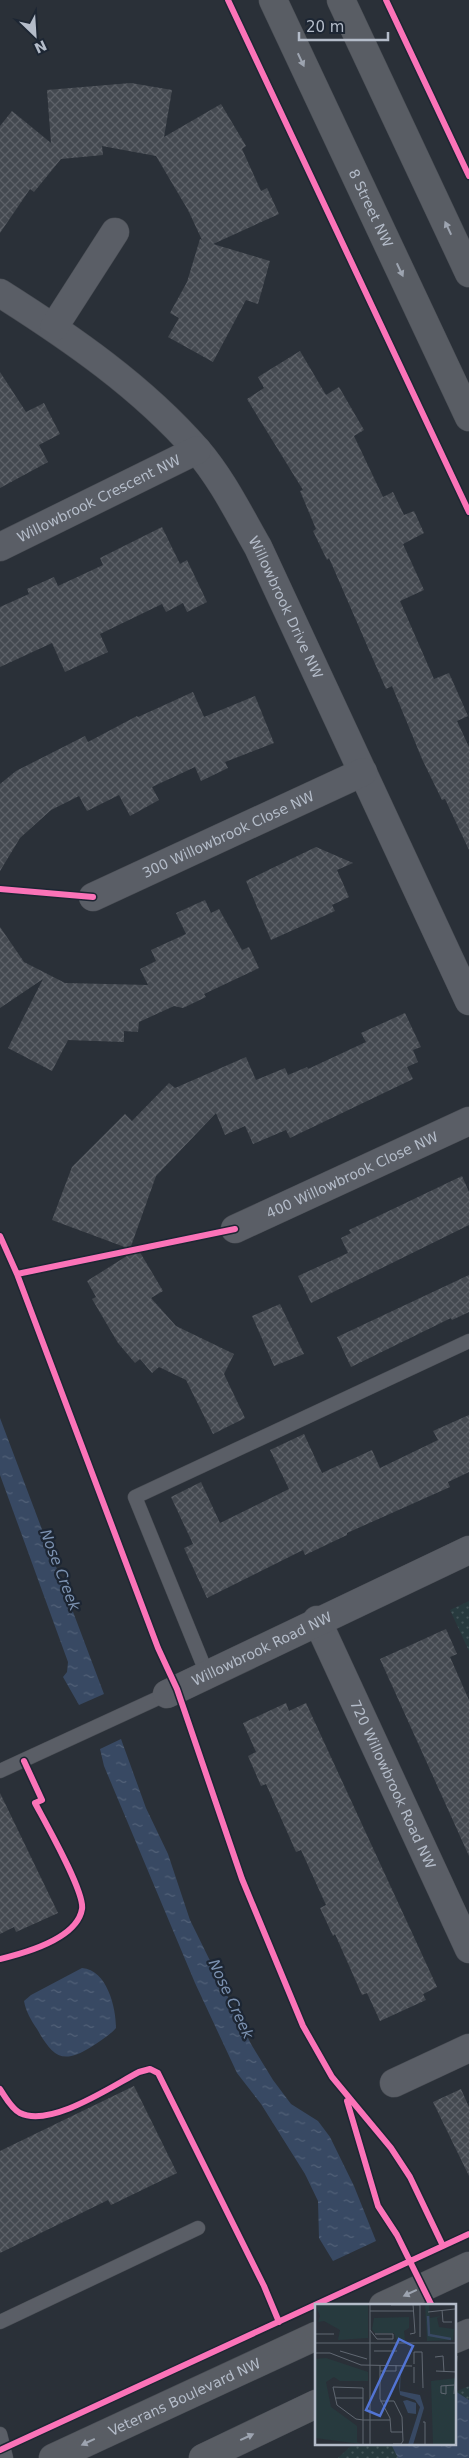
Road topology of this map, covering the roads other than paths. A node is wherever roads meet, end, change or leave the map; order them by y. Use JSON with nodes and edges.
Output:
{"nodes":[{"id":1,"x":273,"y":0,"type":"edge"},
{"id":2,"x":341,"y":0,"type":"edge"},
{"id":3,"x":115,"y":232,"type":"dead end"},
{"id":4,"x":469,"y":273,"type":"edge"},
{"id":5,"x":0,"y":294,"type":"edge"},
{"id":6,"x":54,"y":327,"type":"junction"},
{"id":7,"x":469,"y":418,"type":"edge"},
{"id":8,"x":197,"y":450,"type":"junction"},
{"id":9,"x":0,"y":548,"type":"edge"},
{"id":10,"x":363,"y":772,"type":"junction"},
{"id":11,"x":93,"y":897,"type":"dead end"},
{"id":12,"x":469,"y":1000,"type":"edge"},
{"id":13,"x":469,"y":1121,"type":"edge"},
{"id":14,"x":235,"y":1229,"type":"dead end"},
{"id":15,"x":469,"y":1341,"type":"edge"},
{"id":16,"x":469,"y":1550,"type":"edge"},
{"id":17,"x":317,"y":1620,"type":"junction"},
{"id":18,"x":207,"y":1674,"type":"junction"},
{"id":19,"x":166,"y":1694,"type":"joint"},
{"id":20,"x":0,"y":1772,"type":"edge"},
{"id":21,"x":469,"y":1949,"type":"edge"},
{"id":22,"x":469,"y":2048,"type":"edge"},
{"id":23,"x":394,"y":2082,"type":"dead end"},
{"id":24,"x":198,"y":2228,"type":"dead end"},
{"id":25,"x":469,"y":2266,"type":"edge"},
{"id":26,"x":387,"y":2304,"type":"edge"},
{"id":27,"x":0,"y":2322,"type":"edge"},
{"id":28,"x":469,"y":2333,"type":"edge"},
{"id":29,"x":315,"y":2336,"type":"edge"},
{"id":30,"x":456,"y":2339,"type":"edge"},
{"id":31,"x":315,"y":2404,"type":"edge"},
{"id":32,"x":0,"y":2434,"type":"edge"},
{"id":33,"x":6,"y":2458,"type":"edge"},
{"id":34,"x":53,"y":2458,"type":"edge"},
{"id":35,"x":203,"y":2458,"type":"edge"}],
"edges":[{"from":1,"to":7,"type":"main road","name":"8 Street NW","one_way":true},
{"from":4,"to":2,"type":"main road","one_way":true},
{"from":3,"to":6,"type":"street"},
{"from":5,"to":6,"type":"street","name":"Willowbrook Drive NW"},
{"from":6,"to":8,"type":"street","name":"Willowbrook Drive NW"},
{"from":8,"to":9,"type":"street","name":"Willowbrook Crescent NW"},
{"from":8,"to":10,"type":"street","name":"Willowbrook Drive NW"},
{"from":10,"to":11,"type":"street","name":"300 Willowbrook Close NW"},
{"from":10,"to":12,"type":"street","name":"Willowbrook Drive NW"},
{"from":13,"to":14,"type":"street","name":"400 Willowbrook Close NW"},
{"from":15,"to":18,"type":"lane"},
{"from":16,"to":17,"type":"street","name":"Willowbrook Road NW"},
{"from":17,"to":18,"type":"street","name":"Willowbrook Road NW"},
{"from":17,"to":21,"type":"street","name":"720 Willowbrook Road NW"},
{"from":18,"to":19,"type":"street","name":"Willowbrook Road NW"},
{"from":19,"to":20,"type":"lane","name":"Willowbrook Road NW"},
{"from":22,"to":23,"type":"street"},
{"from":24,"to":27,"type":"lane"},
{"from":25,"to":26,"type":"main road","one_way":true},
{"from":28,"to":30,"type":"main road"},
{"from":29,"to":34,"type":"main road","name":"Veterans Boulevard NW","one_way":true},
{"from":35,"to":31,"type":"main road","one_way":true},
{"from":32,"to":33,"type":"lane"}]}
